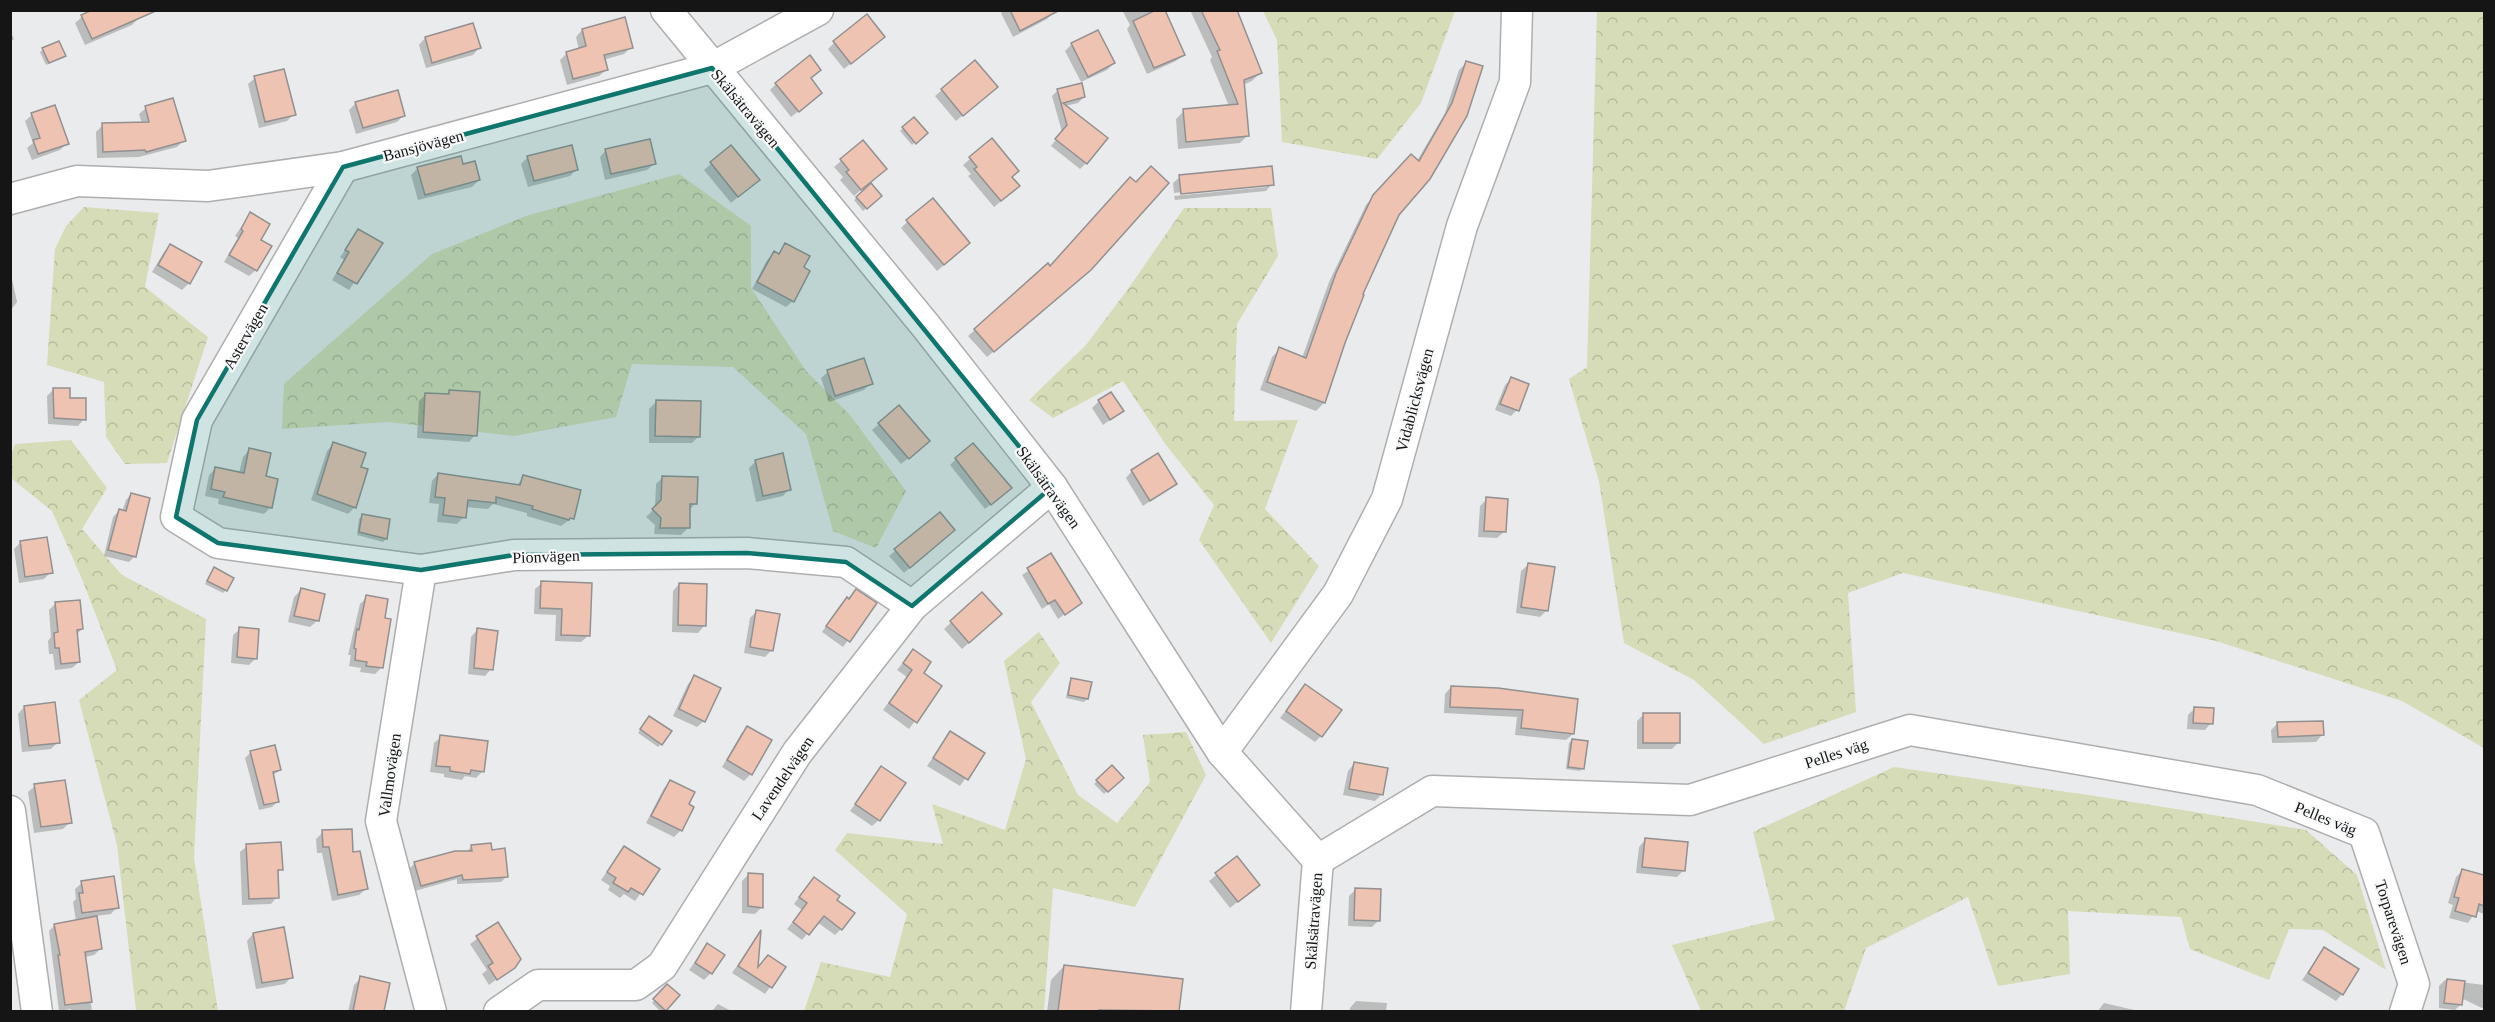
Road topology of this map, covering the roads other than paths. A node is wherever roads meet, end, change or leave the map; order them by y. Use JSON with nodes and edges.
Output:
{"nodes":[{"id":1,"x":666,"y":10,"type":"edge"},
{"id":2,"x":818,"y":10,"type":"edge"},
{"id":3,"x":1517,"y":10,"type":"edge"},
{"id":4,"x":712,"y":68,"type":"junction"},
{"id":5,"x":343,"y":166,"type":"junction"},
{"id":6,"x":10,"y":199,"type":"edge"},
{"id":7,"x":1052,"y":487,"type":"junction"},
{"id":8,"x":176,"y":517,"type":"joint"},
{"id":9,"x":421,"y":570,"type":"junction"},
{"id":10,"x":912,"y":606,"type":"junction"},
{"id":11,"x":1222,"y":752,"type":"junction"},
{"id":12,"x":10,"y":811,"type":"edge"},
{"id":13,"x":2364,"y":833,"type":"joint"},
{"id":14,"x":1318,"y":860,"type":"junction"},
{"id":15,"x":37,"y":1011,"type":"edge"},
{"id":16,"x":430,"y":1011,"type":"edge"},
{"id":17,"x":500,"y":1011,"type":"edge"},
{"id":18,"x":1306,"y":1011,"type":"edge"},
{"id":19,"x":2405,"y":1011,"type":"edge"}],
"edges":[{"from":1,"to":4,"type":"street","name":"Skälsätravägen"},
{"from":2,"to":4,"type":"street","name":"Bansjövägen"},
{"from":3,"to":11,"type":"street","name":"Vidablicksvägen"},
{"from":4,"to":5,"type":"street","name":"Bansjövägen"},
{"from":4,"to":7,"type":"street","name":"Skälsätravägen"},
{"from":5,"to":6,"type":"street","name":"Bansjövägen"},
{"from":5,"to":8,"type":"street","name":"Astervägen"},
{"from":7,"to":10,"type":"street","name":"Lavendelvägen"},
{"from":7,"to":11,"type":"street","name":"Skälsätravägen"},
{"from":8,"to":9,"type":"street","name":"Pionvägen"},
{"from":9,"to":10,"type":"street","name":"Pionvägen"},
{"from":9,"to":16,"type":"street","name":"Vallmovägen"},
{"from":10,"to":17,"type":"street","name":"Lavendelvägen"},
{"from":11,"to":14,"type":"street","name":"Skälsätravägen"},
{"from":12,"to":15,"type":"street"},
{"from":13,"to":14,"type":"street","name":"Pelles väg"},
{"from":13,"to":19,"type":"street","name":"Torparevägen"},
{"from":14,"to":18,"type":"street","name":"Skälsätravägen"}]}
